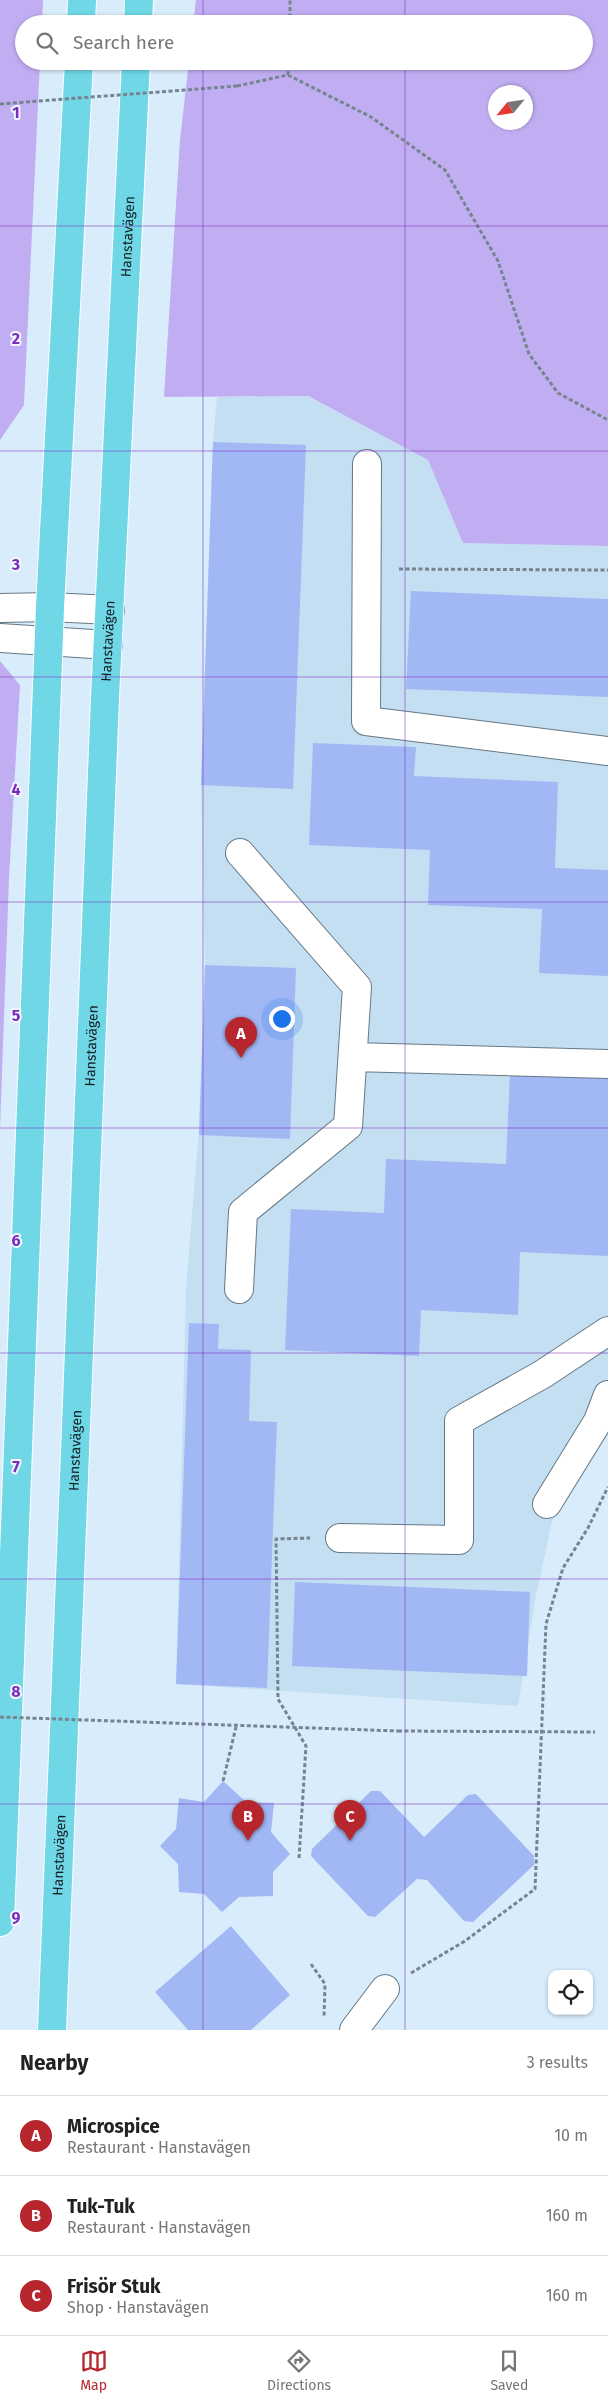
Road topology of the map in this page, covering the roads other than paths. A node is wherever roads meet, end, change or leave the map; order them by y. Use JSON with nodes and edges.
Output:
{"nodes":[{"id":1,"x":82,"y":0,"type":"edge"},
{"id":2,"x":139,"y":0,"type":"edge"},
{"id":3,"x":81,"y":15,"type":"edge"},
{"id":4,"x":138,"y":15,"type":"edge"},
{"id":5,"x":79,"y":70,"type":"edge"},
{"id":6,"x":136,"y":70,"type":"edge"},
{"id":7,"x":367,"y":464,"type":"dead end"},
{"id":8,"x":50,"y":607,"type":"junction"},
{"id":9,"x":0,"y":608,"type":"edge"},
{"id":10,"x":110,"y":610,"type":"junction"},
{"id":11,"x":0,"y":638,"type":"edge"},
{"id":12,"x":49,"y":641,"type":"junction"},
{"id":13,"x":108,"y":645,"type":"junction"},
{"id":14,"x":608,"y":752,"type":"edge"},
{"id":15,"x":240,"y":852,"type":"dead end"},
{"id":16,"x":352,"y":1057,"type":"junction"},
{"id":17,"x":608,"y":1064,"type":"edge"},
{"id":18,"x":239,"y":1289,"type":"dead end"},
{"id":19,"x":608,"y":1331,"type":"edge"},
{"id":20,"x":608,"y":1395,"type":"edge"},
{"id":21,"x":547,"y":1504,"type":"dead end"},
{"id":22,"x":340,"y":1538,"type":"road end"},
{"id":23,"x":0,"y":1922,"type":"edge"},
{"id":24,"x":385,"y":1989,"type":"road end"},
{"id":25,"x":52,"y":2030,"type":"edge"},
{"id":26,"x":354,"y":2030,"type":"edge"}],
"edges":[{"from":1,"to":3,"type":"main road"},
{"from":2,"to":4,"type":"main road"},
{"from":5,"to":8,"type":"main road"},
{"from":6,"to":10,"type":"main road","name":"Hanstavägen"},
{"from":7,"to":14,"type":"street"},
{"from":8,"to":9,"type":"street"},
{"from":8,"to":10,"type":"street"},
{"from":8,"to":12,"type":"main road"},
{"from":10,"to":13,"type":"main road","name":"Hanstavägen"},
{"from":11,"to":12,"type":"street"},
{"from":12,"to":13,"type":"street"},
{"from":12,"to":23,"type":"main road"},
{"from":13,"to":25,"type":"main road","name":"Hanstavägen"},
{"from":15,"to":16,"type":"street"},
{"from":16,"to":17,"type":"street"},
{"from":16,"to":18,"type":"street"},
{"from":19,"to":22,"type":"street"},
{"from":20,"to":21,"type":"street"},
{"from":24,"to":26,"type":"street"}]}
